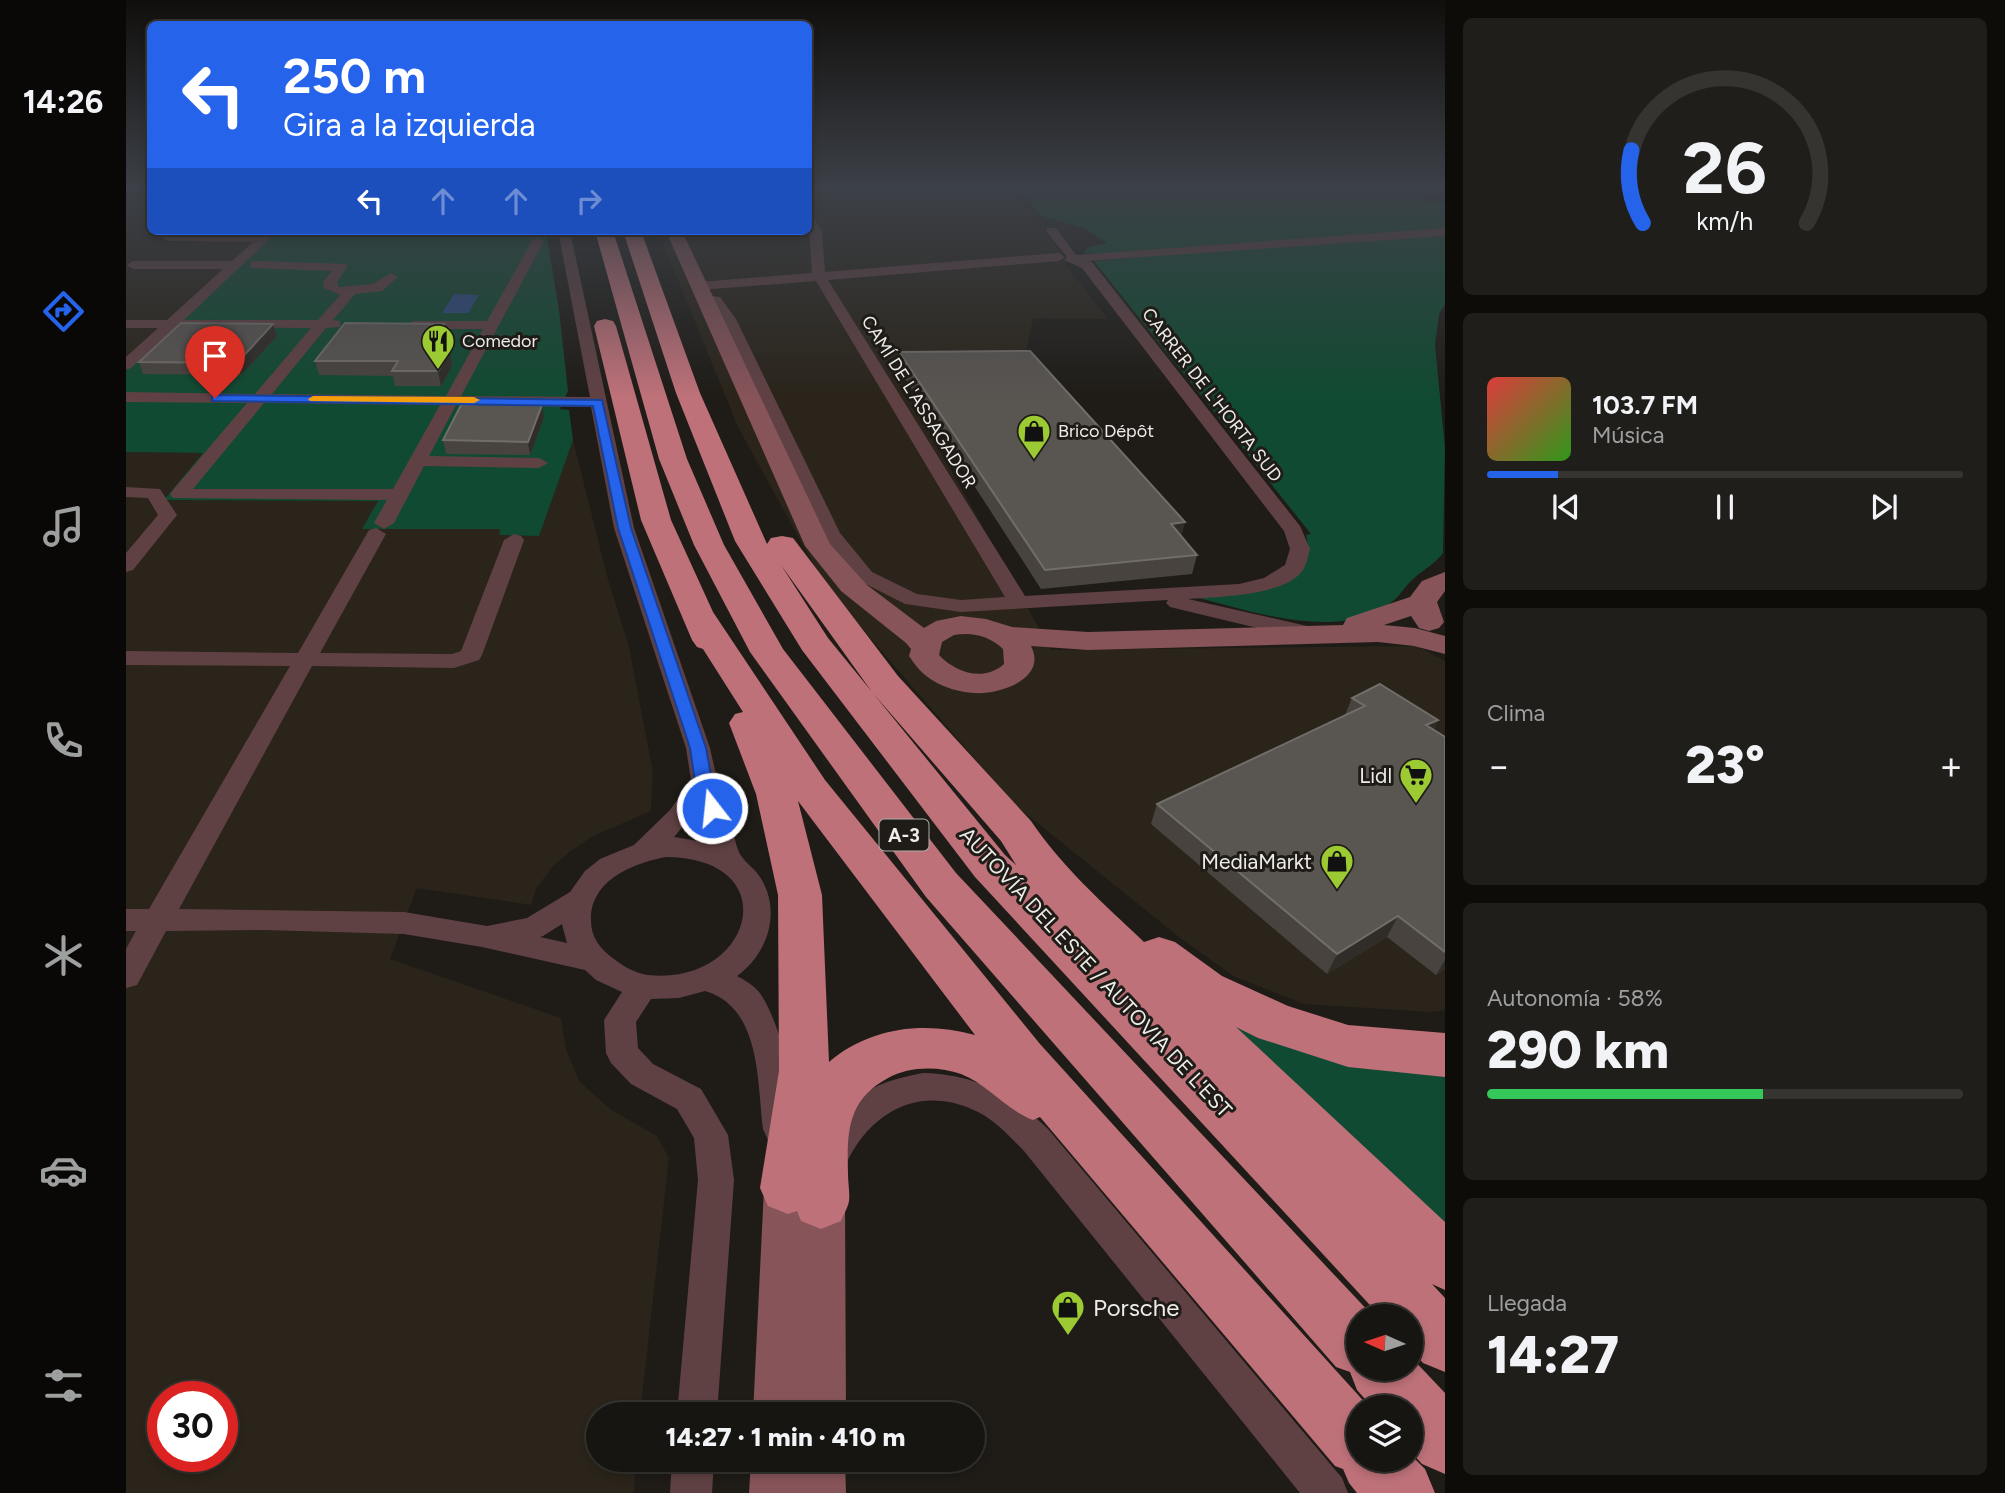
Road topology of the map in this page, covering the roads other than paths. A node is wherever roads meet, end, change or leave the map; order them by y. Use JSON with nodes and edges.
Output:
{"nodes":[{"id":1,"x":242,"y":258,"type":"edge"},
{"id":2,"x":528,"y":258,"type":"edge"},
{"id":3,"x":569,"y":258,"type":"edge"},
{"id":4,"x":589,"y":258,"type":"edge"},
{"id":5,"x":612,"y":258,"type":"edge"},
{"id":6,"x":642,"y":258,"type":"edge"},
{"id":7,"x":686,"y":258,"type":"edge"},
{"id":8,"x":817,"y":258,"type":"edge"},
{"id":9,"x":1093,"y":258,"type":"edge"},
{"id":10,"x":1075,"y":259,"type":"junction"},
{"id":11,"x":133,"y":265,"type":"dead end"},
{"id":12,"x":234,"y":265,"type":"junction"},
{"id":13,"x":256,"y":265,"type":"dead end"},
{"id":14,"x":391,"y":277,"type":"dead end"},
{"id":15,"x":820,"y":277,"type":"junction"},
{"id":16,"x":350,"y":291,"type":"junction"},
{"id":17,"x":702,"y":292,"type":"junction"},
{"id":18,"x":187,"y":323,"type":"edge"},
{"id":19,"x":126,"y":324,"type":"edge"},
{"id":20,"x":170,"y":324,"type":"junction"},
{"id":21,"x":323,"y":324,"type":"junction"},
{"id":22,"x":349,"y":324,"type":"edge"},
{"id":23,"x":401,"y":325,"type":"edge"},
{"id":24,"x":489,"y":326,"type":"junction"},
{"id":25,"x":583,"y":326,"type":"junction"},
{"id":26,"x":673,"y":345,"type":"junction"},
{"id":27,"x":126,"y":365,"type":"edge"},
{"id":28,"x":126,"y":397,"type":"edge"},
{"id":29,"x":260,"y":399,"type":"junction"},
{"id":30,"x":449,"y":400,"type":"junction"},
{"id":31,"x":564,"y":400,"type":"junction"},
{"id":32,"x":598,"y":402,"type":"junction"},
{"id":33,"x":416,"y":461,"type":"junction"},
{"id":34,"x":539,"y":463,"type":"dead end"},
{"id":35,"x":613,"y":478,"type":"junction"},
{"id":36,"x":126,"y":492,"type":"edge"},
{"id":37,"x":398,"y":495,"type":"junction"},
{"id":38,"x":514,"y":540,"type":"dead end"},
{"id":39,"x":126,"y":566,"type":"edge"},
{"id":40,"x":1445,"y":580,"type":"edge"},
{"id":41,"x":1144,"y":597,"type":"junction"},
{"id":42,"x":1020,"y":603,"type":"junction"},
{"id":43,"x":1422,"y":603,"type":"junction"},
{"id":44,"x":700,"y":617,"type":"junction"},
{"id":45,"x":1288,"y":633,"type":"junction"},
{"id":46,"x":1007,"y":636,"type":"junction"},
{"id":47,"x":935,"y":637,"type":"junction"},
{"id":48,"x":1445,"y":638,"type":"edge"},
{"id":49,"x":1088,"y":641,"type":"junction"},
{"id":50,"x":1445,"y":645,"type":"edge"},
{"id":51,"x":126,"y":657,"type":"edge"},
{"id":52,"x":307,"y":659,"type":"junction"},
{"id":53,"x":1020,"y":664,"type":"junction"},
{"id":54,"x":704,"y":781,"type":"junction"},
{"id":55,"x":1016,"y":831,"type":"junction"},
{"id":56,"x":644,"y":850,"type":"junction"},
{"id":57,"x":729,"y":861,"type":"junction"},
{"id":58,"x":580,"y":900,"type":"junction"},
{"id":59,"x":126,"y":919,"type":"edge"},
{"id":60,"x":157,"y":920,"type":"junction"},
{"id":61,"x":482,"y":936,"type":"junction"},
{"id":62,"x":589,"y":959,"type":"junction"},
{"id":63,"x":126,"y":976,"type":"edge"},
{"id":64,"x":706,"y":979,"type":"junction"},
{"id":65,"x":643,"y":986,"type":"junction"},
{"id":66,"x":1445,"y":1055,"type":"edge"},
{"id":67,"x":805,"y":1195,"type":"junction"},
{"id":68,"x":1445,"y":1261,"type":"edge"},
{"id":69,"x":1346,"y":1332,"type":"edge"},
{"id":70,"x":1445,"y":1341,"type":"edge"},
{"id":71,"x":1391,"y":1381,"type":"edge"},
{"id":72,"x":698,"y":1402,"type":"edge"},
{"id":73,"x":782,"y":1402,"type":"edge"},
{"id":74,"x":817,"y":1402,"type":"edge"},
{"id":75,"x":1346,"y":1430,"type":"edge"},
{"id":76,"x":1346,"y":1434,"type":"edge"},
{"id":77,"x":1445,"y":1441,"type":"edge"},
{"id":78,"x":692,"y":1472,"type":"edge"},
{"id":79,"x":779,"y":1472,"type":"edge"},
{"id":80,"x":817,"y":1472,"type":"edge"},
{"id":81,"x":1383,"y":1472,"type":"edge"},
{"id":82,"x":691,"y":1493,"type":"edge"},
{"id":83,"x":778,"y":1493,"type":"edge"},
{"id":84,"x":817,"y":1493,"type":"edge"},
{"id":85,"x":1327,"y":1493,"type":"edge"},
{"id":86,"x":1401,"y":1493,"type":"edge"}],
"edges":[{"from":1,"to":12,"type":"street"},
{"from":2,"to":24,"type":"street"},
{"from":3,"to":25,"type":"street"},
{"from":4,"to":44,"type":"highway"},
{"from":5,"to":69,"type":"highway","number":"A-3"},
{"from":6,"to":26,"type":"highway","name":"AUTOVÍA DEL ESTE / AUTOVIA DE L'EST","number":"A-3"},
{"from":7,"to":17,"type":"street"},
{"from":8,"to":15,"type":"street","name":"CAMÍ DE L'ASSAGADOR"},
{"from":9,"to":10,"type":"street"},
{"from":10,"to":15,"type":"street"},
{"from":10,"to":41,"type":"street","name":"CARRER DE L'HORTA SUD"},
{"from":11,"to":12,"type":"street"},
{"from":12,"to":20,"type":"street"},
{"from":13,"to":16,"type":"street"},
{"from":14,"to":16,"type":"street"},
{"from":15,"to":17,"type":"street"},
{"from":15,"to":42,"type":"street","name":"CAMÍ DE L'ASSAGADOR"},
{"from":16,"to":21,"type":"street"},
{"from":17,"to":42,"type":"street"},
{"from":17,"to":47,"type":"street"},
{"from":18,"to":21,"type":"street"},
{"from":19,"to":20,"type":"street"},
{"from":20,"to":27,"type":"street"},
{"from":21,"to":22,"type":"street"},
{"from":21,"to":29,"type":"street"},
{"from":23,"to":24,"type":"street"},
{"from":24,"to":30,"type":"street"},
{"from":25,"to":31,"type":"street"},
{"from":25,"to":32,"type":"street"},
{"from":26,"to":55,"type":"highway"},
{"from":26,"to":70,"type":"highway","name":"AUTOVÍA DEL ESTE / AUTOVIA DE L'EST","number":"A-3"},
{"from":28,"to":29,"type":"street"},
{"from":29,"to":30,"type":"street"},
{"from":29,"to":37,"type":"street"},
{"from":30,"to":31,"type":"street"},
{"from":30,"to":33,"type":"street"},
{"from":31,"to":32,"type":"street"},
{"from":31,"to":35,"type":"street"},
{"from":32,"to":35,"type":"street"},
{"from":33,"to":34,"type":"street"},
{"from":33,"to":37,"type":"street"},
{"from":35,"to":54,"type":"street"},
{"from":36,"to":39,"type":"street"},
{"from":37,"to":52,"type":"street"},
{"from":38,"to":52,"type":"street"},
{"from":40,"to":43,"type":"street"},
{"from":41,"to":42,"type":"street"},
{"from":41,"to":45,"type":"street"},
{"from":43,"to":45,"type":"street"},
{"from":43,"to":48,"type":"street"},
{"from":44,"to":67,"type":"highway"},
{"from":44,"to":75,"type":"highway"},
{"from":45,"to":49,"type":"street"},
{"from":45,"to":50,"type":"street"},
{"from":46,"to":47,"type":"street"},
{"from":46,"to":49,"type":"street"},
{"from":46,"to":53,"type":"street"},
{"from":47,"to":53,"type":"street"},
{"from":49,"to":53,"type":"street"},
{"from":51,"to":52,"type":"street"},
{"from":52,"to":60,"type":"street"},
{"from":54,"to":56,"type":"street"},
{"from":54,"to":57,"type":"street"},
{"from":55,"to":66,"type":"highway"},
{"from":55,"to":68,"type":"highway"},
{"from":56,"to":57,"type":"street"},
{"from":56,"to":58,"type":"street"},
{"from":57,"to":64,"type":"street"},
{"from":58,"to":61,"type":"street"},
{"from":58,"to":62,"type":"street"},
{"from":59,"to":60,"type":"street"},
{"from":60,"to":61,"type":"street"},
{"from":60,"to":63,"type":"street"},
{"from":61,"to":62,"type":"street"},
{"from":62,"to":65,"type":"street"},
{"from":64,"to":65,"type":"street"},
{"from":64,"to":67,"type":"street"},
{"from":65,"to":72,"type":"street"},
{"from":67,"to":73,"type":"street"},
{"from":67,"to":74,"type":"street"},
{"from":67,"to":76,"type":"highway"},
{"from":67,"to":85,"type":"street"},
{"from":71,"to":77,"type":"highway"},
{"from":78,"to":82,"type":"street"},
{"from":79,"to":83,"type":"street"},
{"from":80,"to":84,"type":"street"},
{"from":81,"to":86,"type":"highway"}]}
